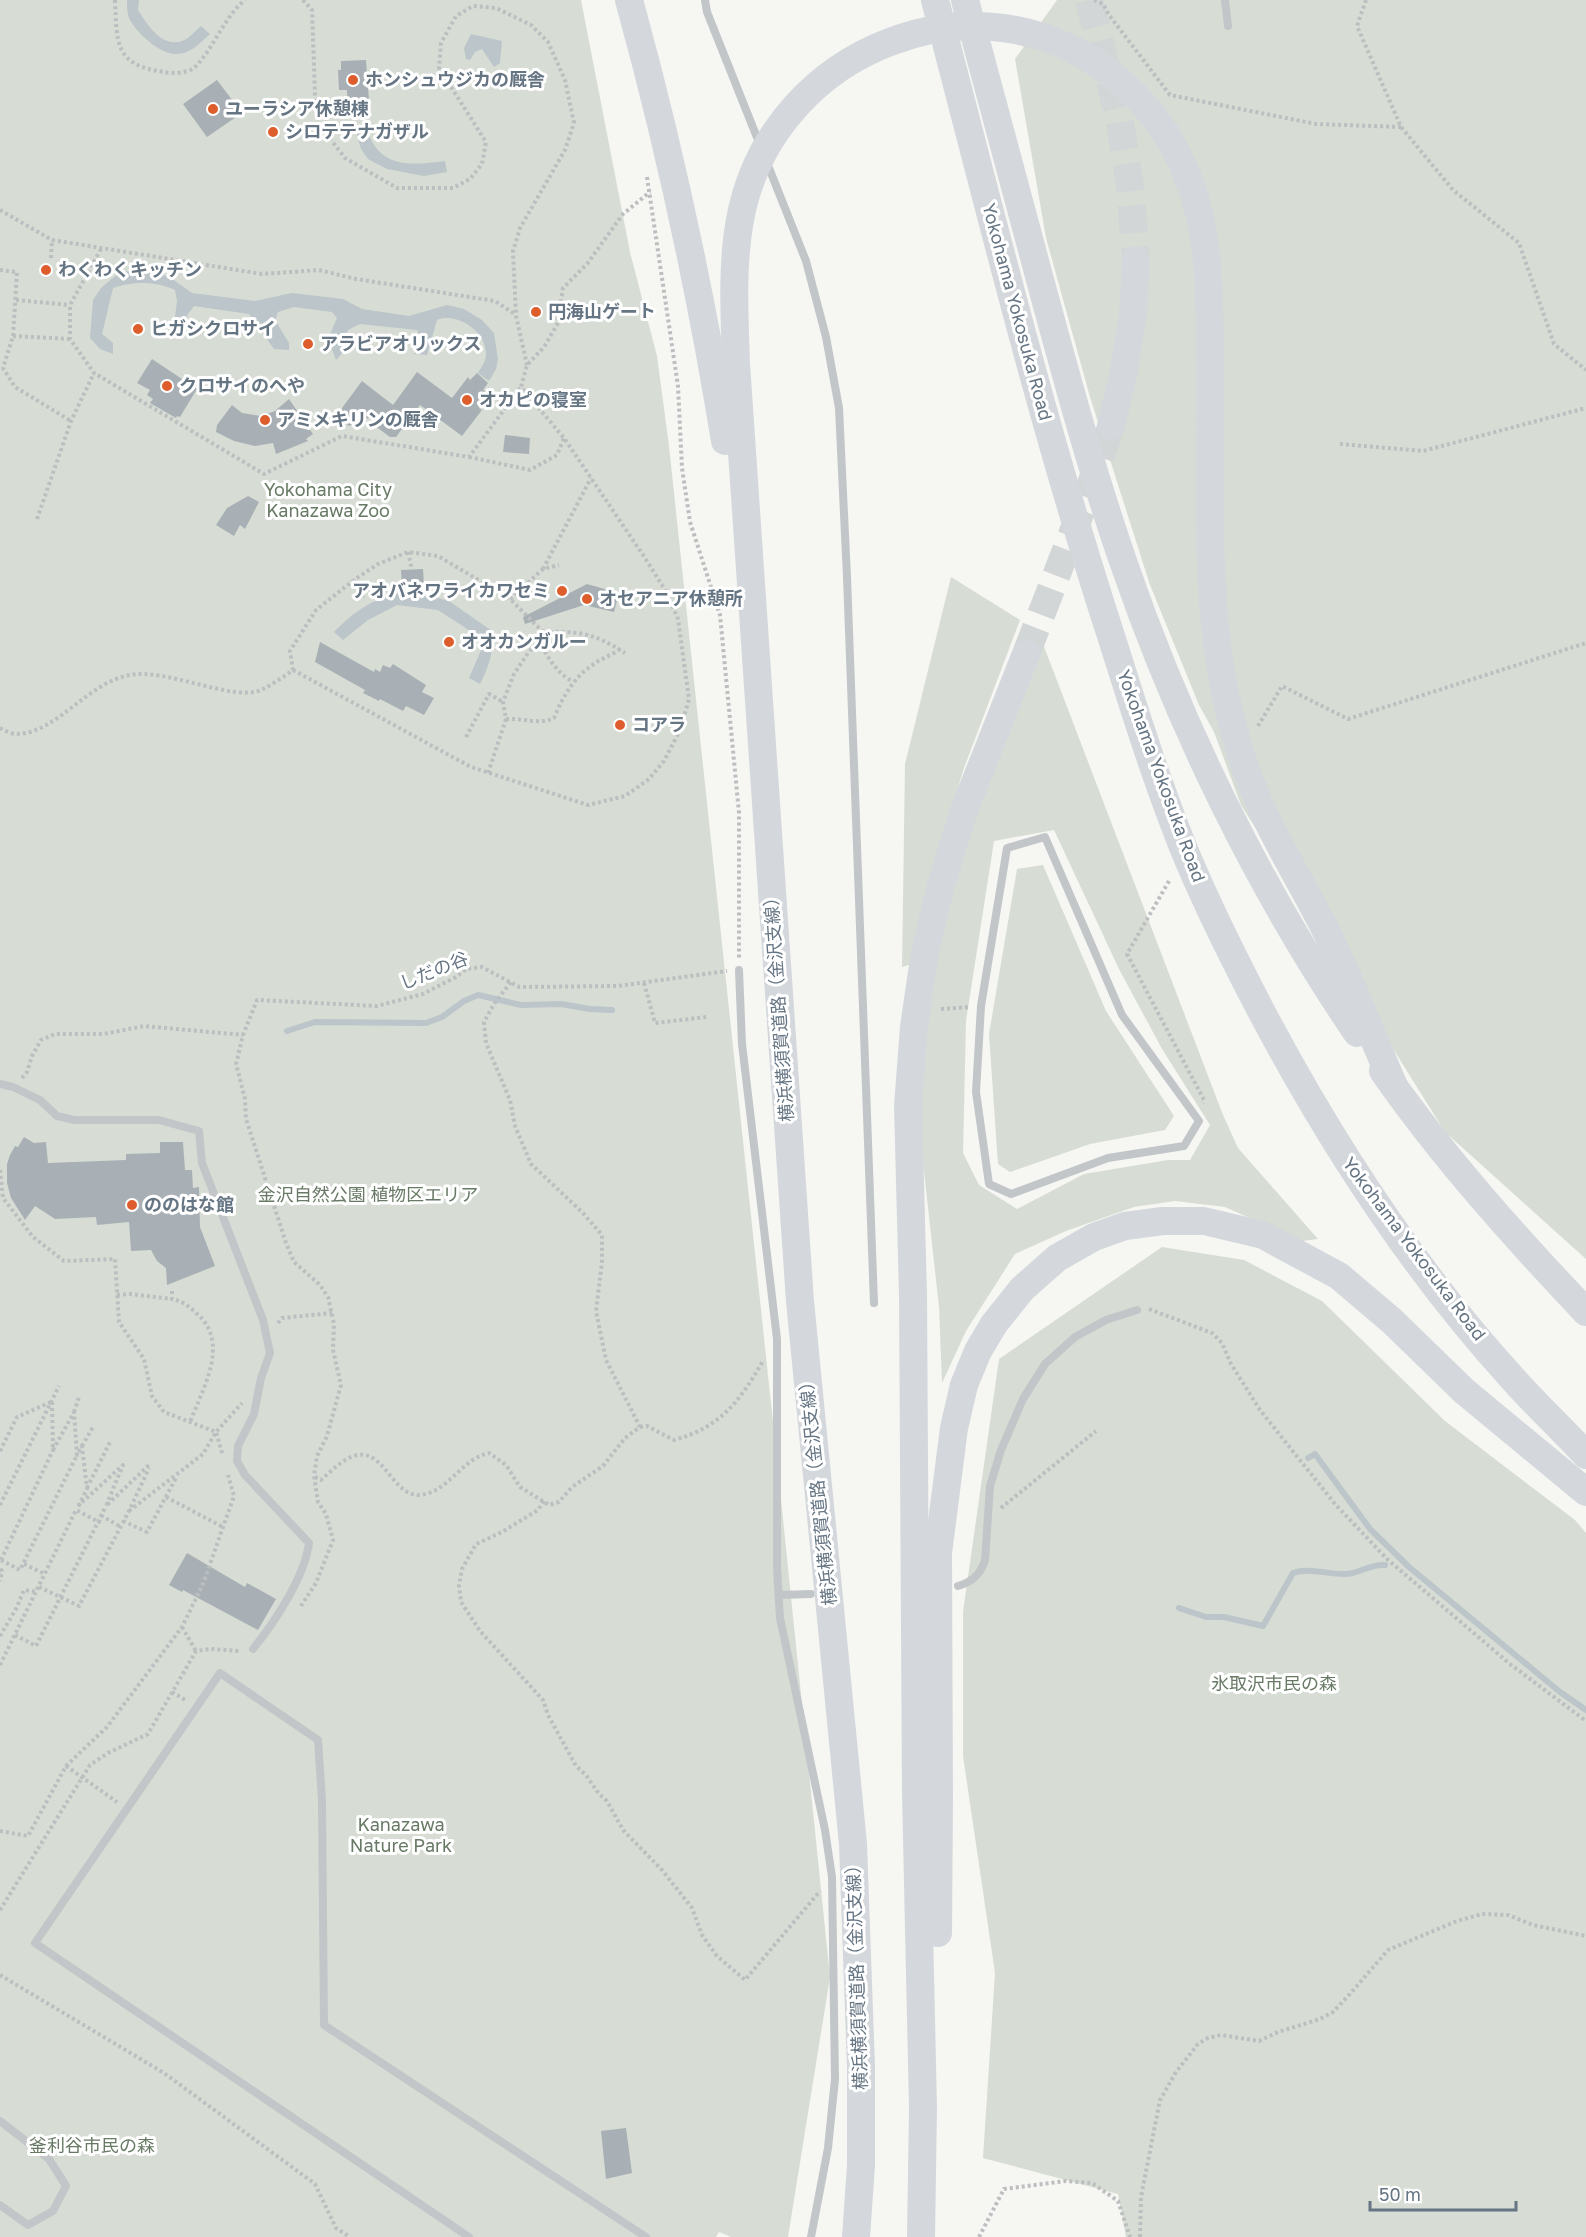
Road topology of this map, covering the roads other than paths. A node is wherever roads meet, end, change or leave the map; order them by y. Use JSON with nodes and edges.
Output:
{"nodes":[{"id":1,"x":629,"y":0,"type":"edge"},
{"id":2,"x":705,"y":0,"type":"edge"},
{"id":3,"x":935,"y":0,"type":"edge"},
{"id":4,"x":965,"y":0,"type":"edge"},
{"id":5,"x":1225,"y":0,"type":"edge"},
{"id":6,"x":1228,"y":26,"type":"dead end"},
{"id":7,"x":1136,"y":260,"type":"tunnel mouth"},
{"id":8,"x":1111,"y":426,"type":"tunnel mouth"},
{"id":9,"x":1026,"y":654,"type":"tunnel mouth"},
{"id":10,"x":761,"y":741,"type":"junction"},
{"id":11,"x":739,"y":970,"type":"road end"},
{"id":12,"x":981,"y":1006,"type":"joint"},
{"id":13,"x":0,"y":1084,"type":"edge"},
{"id":14,"x":1394,"y":1086,"type":"junction"},
{"id":15,"x":874,"y":1303,"type":"dead end"},
{"id":16,"x":1137,"y":1310,"type":"road end"},
{"id":17,"x":1586,"y":1312,"type":"edge"},
{"id":18,"x":1586,"y":1455,"type":"edge"},
{"id":19,"x":1586,"y":1492,"type":"edge"},
{"id":20,"x":958,"y":1586,"type":"dead end"},
{"id":21,"x":811,"y":1594,"type":"dead end"},
{"id":22,"x":780,"y":1595,"type":"junction"},
{"id":23,"x":254,"y":1648,"type":"road end"},
{"id":24,"x":923,"y":2108,"type":"junction"},
{"id":25,"x":0,"y":2121,"type":"edge"},
{"id":26,"x":0,"y":2205,"type":"edge"},
{"id":27,"x":922,"y":2234,"type":"edge"},
{"id":28,"x":469,"y":2237,"type":"edge"},
{"id":29,"x":646,"y":2237,"type":"edge"},
{"id":30,"x":811,"y":2237,"type":"edge"},
{"id":31,"x":856,"y":2237,"type":"edge"}],
"edges":[{"from":1,"to":10,"type":"highway"},
{"from":2,"to":15,"type":"lane"},
{"from":3,"to":18,"type":"highway","name":"Yokohama Yokosuka Road"},
{"from":4,"to":14,"type":"highway","name":"Yokohama Yokosuka Road"},
{"from":5,"to":6,"type":"lane"},
{"from":7,"to":8,"type":"highway"},
{"from":9,"to":24,"type":"highway"},
{"from":10,"to":14,"type":"highway"},
{"from":10,"to":31,"type":"highway","name":"横浜横須賀道路（金沢支線）"},
{"from":11,"to":22,"type":"lane"},
{"from":12,"to":12,"type":"lane"},
{"from":13,"to":23,"type":"lane"},
{"from":14,"to":17,"type":"highway","name":"Yokohama Yokosuka Road"},
{"from":16,"to":20,"type":"lane"},
{"from":19,"to":24,"type":"highway"},
{"from":21,"to":22,"type":"lane"},
{"from":22,"to":30,"type":"lane"},
{"from":24,"to":27,"type":"highway"},
{"from":25,"to":26,"type":"lane"},
{"from":28,"to":29,"type":"lane"}]}
